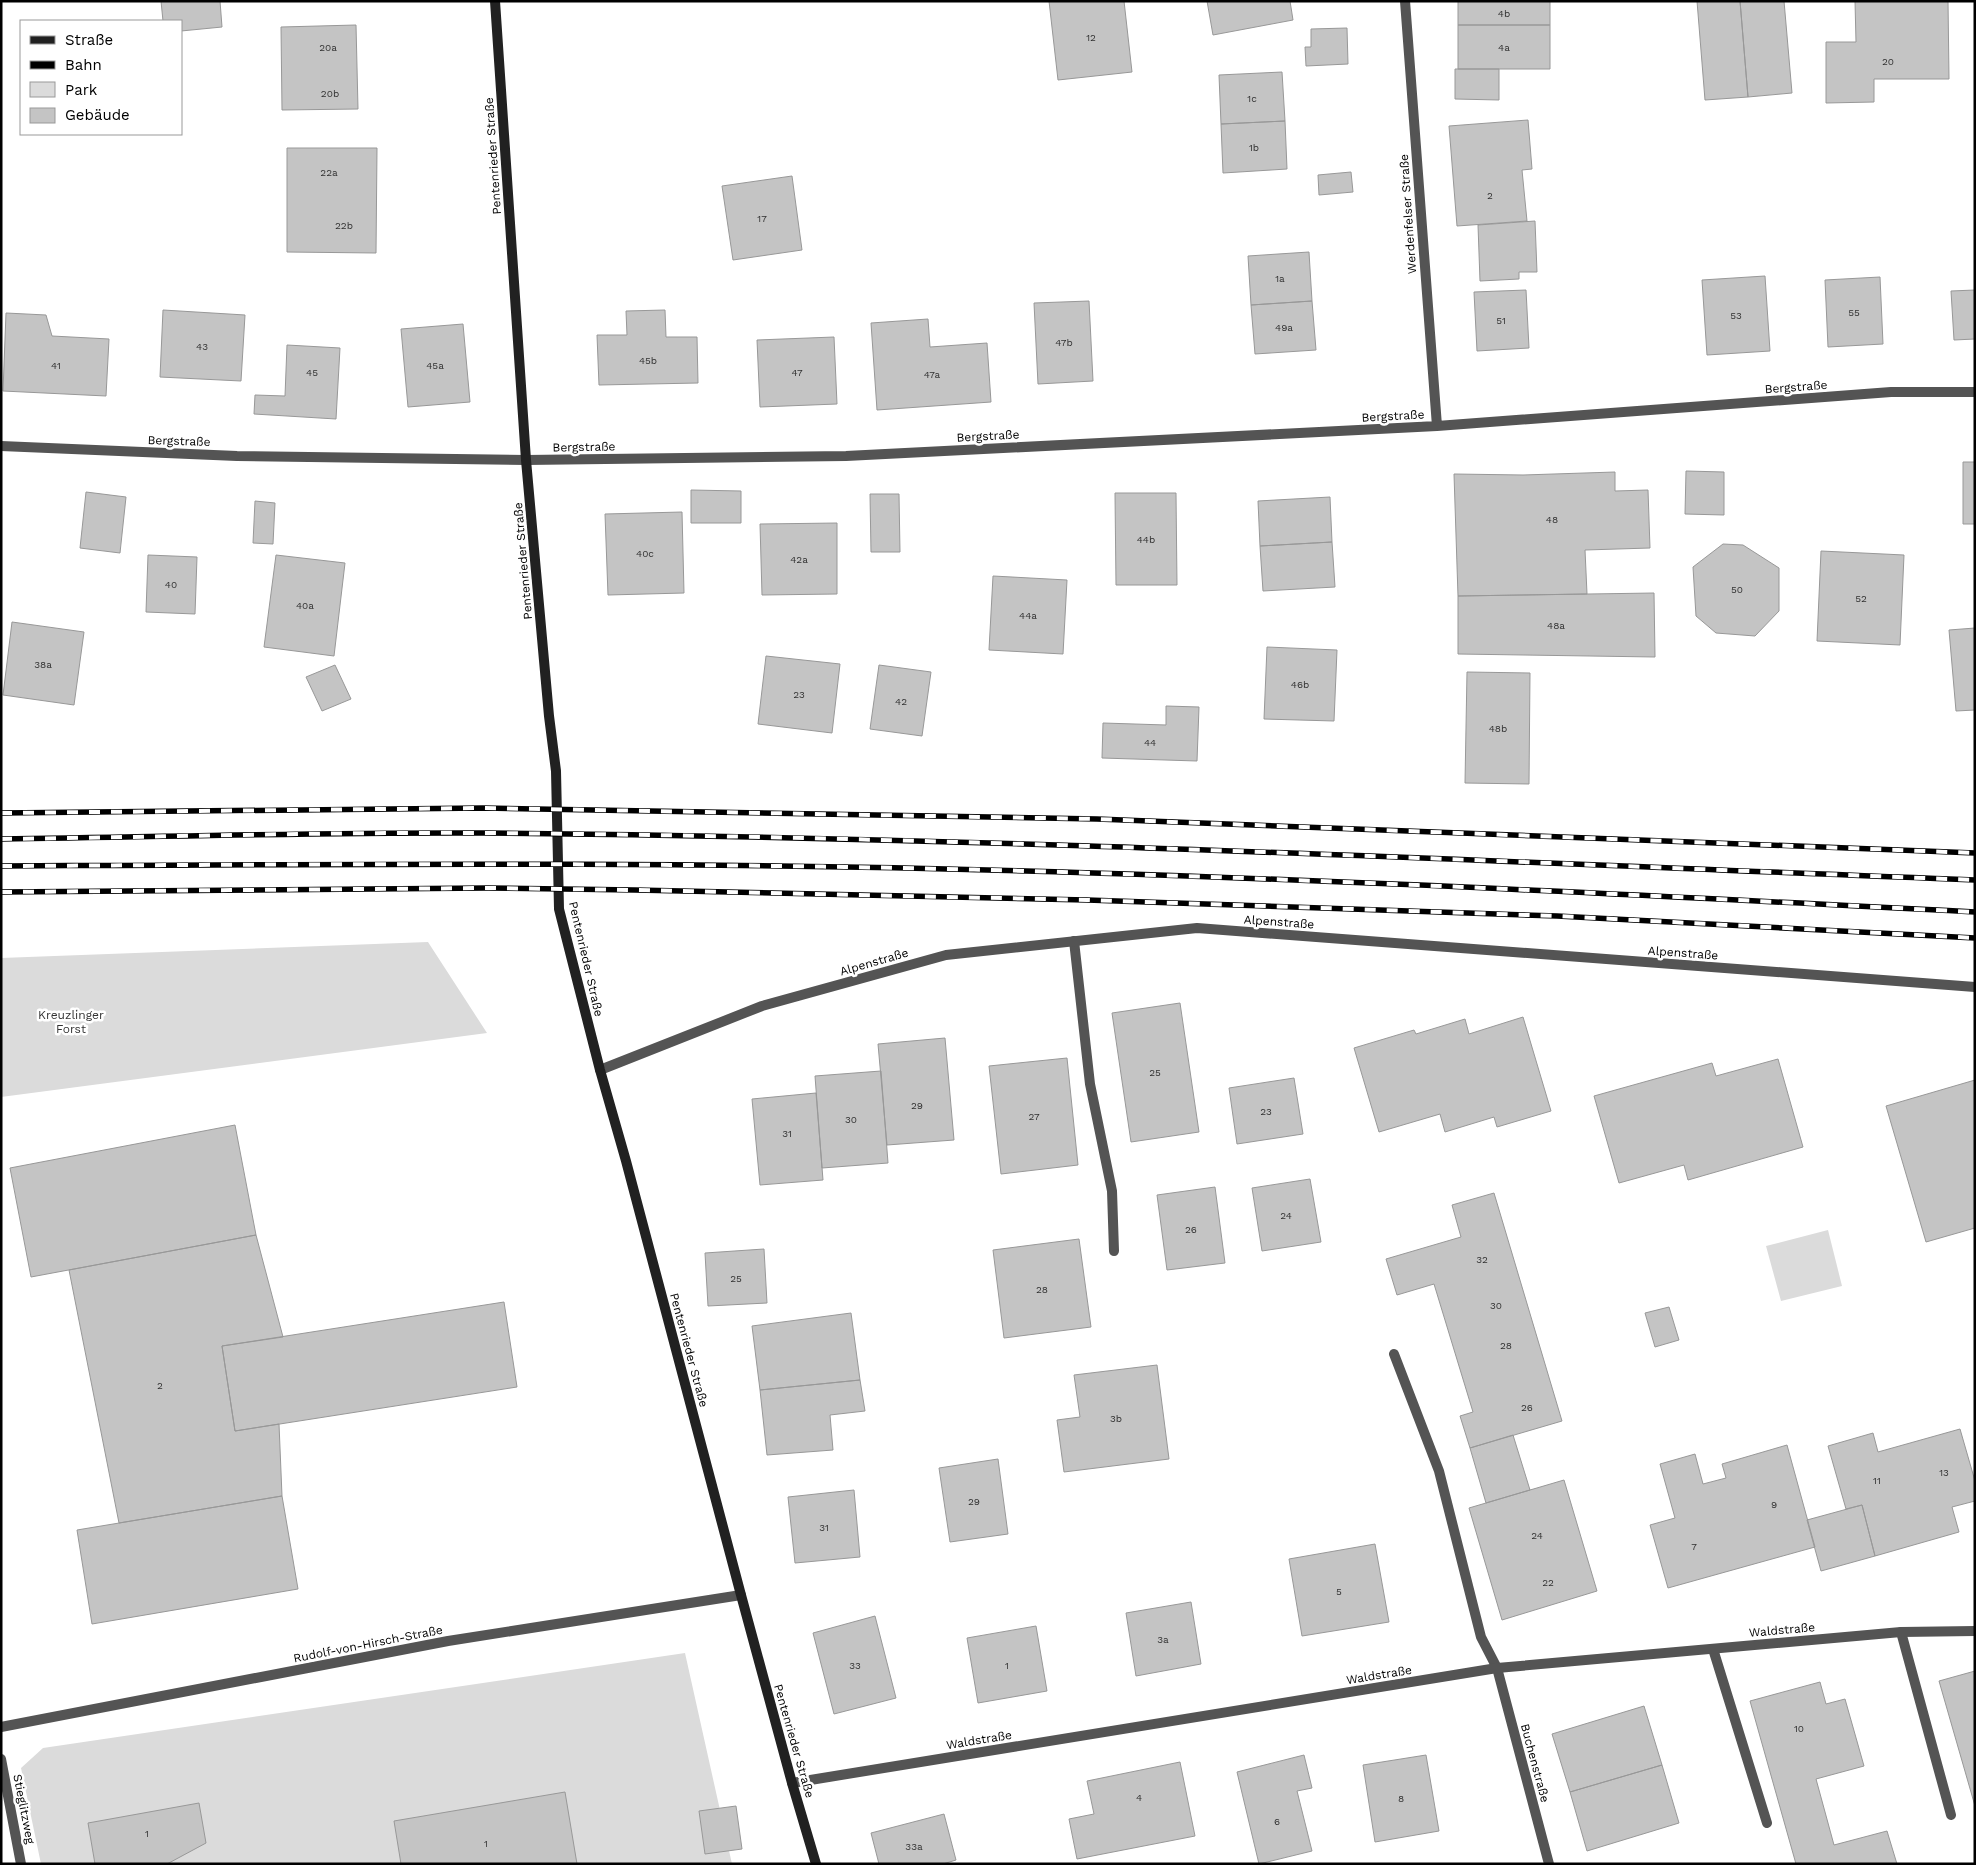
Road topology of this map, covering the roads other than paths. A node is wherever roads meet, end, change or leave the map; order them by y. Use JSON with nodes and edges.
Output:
{"nodes":[{"id":1,"x":495,"y":1,"type":"edge"},
{"id":2,"x":1405,"y":1,"type":"edge"},
{"id":3,"x":1975,"y":392,"type":"edge"},
{"id":4,"x":1437,"y":426,"type":"junction"},
{"id":5,"x":1,"y":446,"type":"edge"},
{"id":6,"x":526,"y":460,"type":"junction"},
{"id":7,"x":1074,"y":941,"type":"junction"},
{"id":8,"x":1975,"y":987,"type":"edge"},
{"id":9,"x":600,"y":1070,"type":"junction"},
{"id":10,"x":1114,"y":1251,"type":"dead end"},
{"id":11,"x":1394,"y":1354,"type":"dead end"},
{"id":12,"x":740,"y":1595,"type":"junction"},
{"id":13,"x":1975,"y":1631,"type":"edge"},
{"id":14,"x":1902,"y":1632,"type":"junction"},
{"id":15,"x":1713,"y":1649,"type":"junction"},
{"id":16,"x":1497,"y":1668,"type":"junction"},
{"id":17,"x":1,"y":1727,"type":"edge"},
{"id":18,"x":1,"y":1759,"type":"edge"},
{"id":19,"x":792,"y":1783,"type":"junction"},
{"id":20,"x":1951,"y":1815,"type":"dead end"},
{"id":21,"x":1766,"y":1823,"type":"dead end"},
{"id":22,"x":21,"y":1864,"type":"edge"},
{"id":23,"x":816,"y":1864,"type":"edge"},
{"id":24,"x":1549,"y":1864,"type":"edge"}],
"edges":[{"from":1,"to":6,"type":"street","name":"Pentenrieder Straße"},
{"from":2,"to":4,"type":"street","name":"Werdenfelser Straße"},
{"from":3,"to":4,"type":"street","name":"Bergstraße"},
{"from":4,"to":6,"type":"street","name":"Bergstraße"},
{"from":5,"to":6,"type":"street","name":"Bergstraße"},
{"from":6,"to":9,"type":"street","name":"Pentenrieder Straße"},
{"from":7,"to":8,"type":"street","name":"Alpenstraße"},
{"from":7,"to":9,"type":"street","name":"Alpenstraße"},
{"from":7,"to":10,"type":"street"},
{"from":9,"to":12,"type":"street","name":"Pentenrieder Straße"},
{"from":11,"to":16,"type":"street","name":"Buchenstraße"},
{"from":12,"to":17,"type":"street","name":"Rudolf-von-Hirsch-Straße"},
{"from":12,"to":19,"type":"street","name":"Pentenrieder Straße"},
{"from":13,"to":14,"type":"street","name":"Waldstraße"},
{"from":14,"to":15,"type":"street","name":"Waldstraße"},
{"from":14,"to":20,"type":"street"},
{"from":15,"to":16,"type":"street","name":"Waldstraße"},
{"from":15,"to":21,"type":"street"},
{"from":16,"to":19,"type":"street","name":"Waldstraße"},
{"from":16,"to":24,"type":"street","name":"Buchenstraße"},
{"from":18,"to":22,"type":"street","name":"Stieglitzweg"},
{"from":19,"to":23,"type":"street","name":"Pentenrieder Straße"}]}
